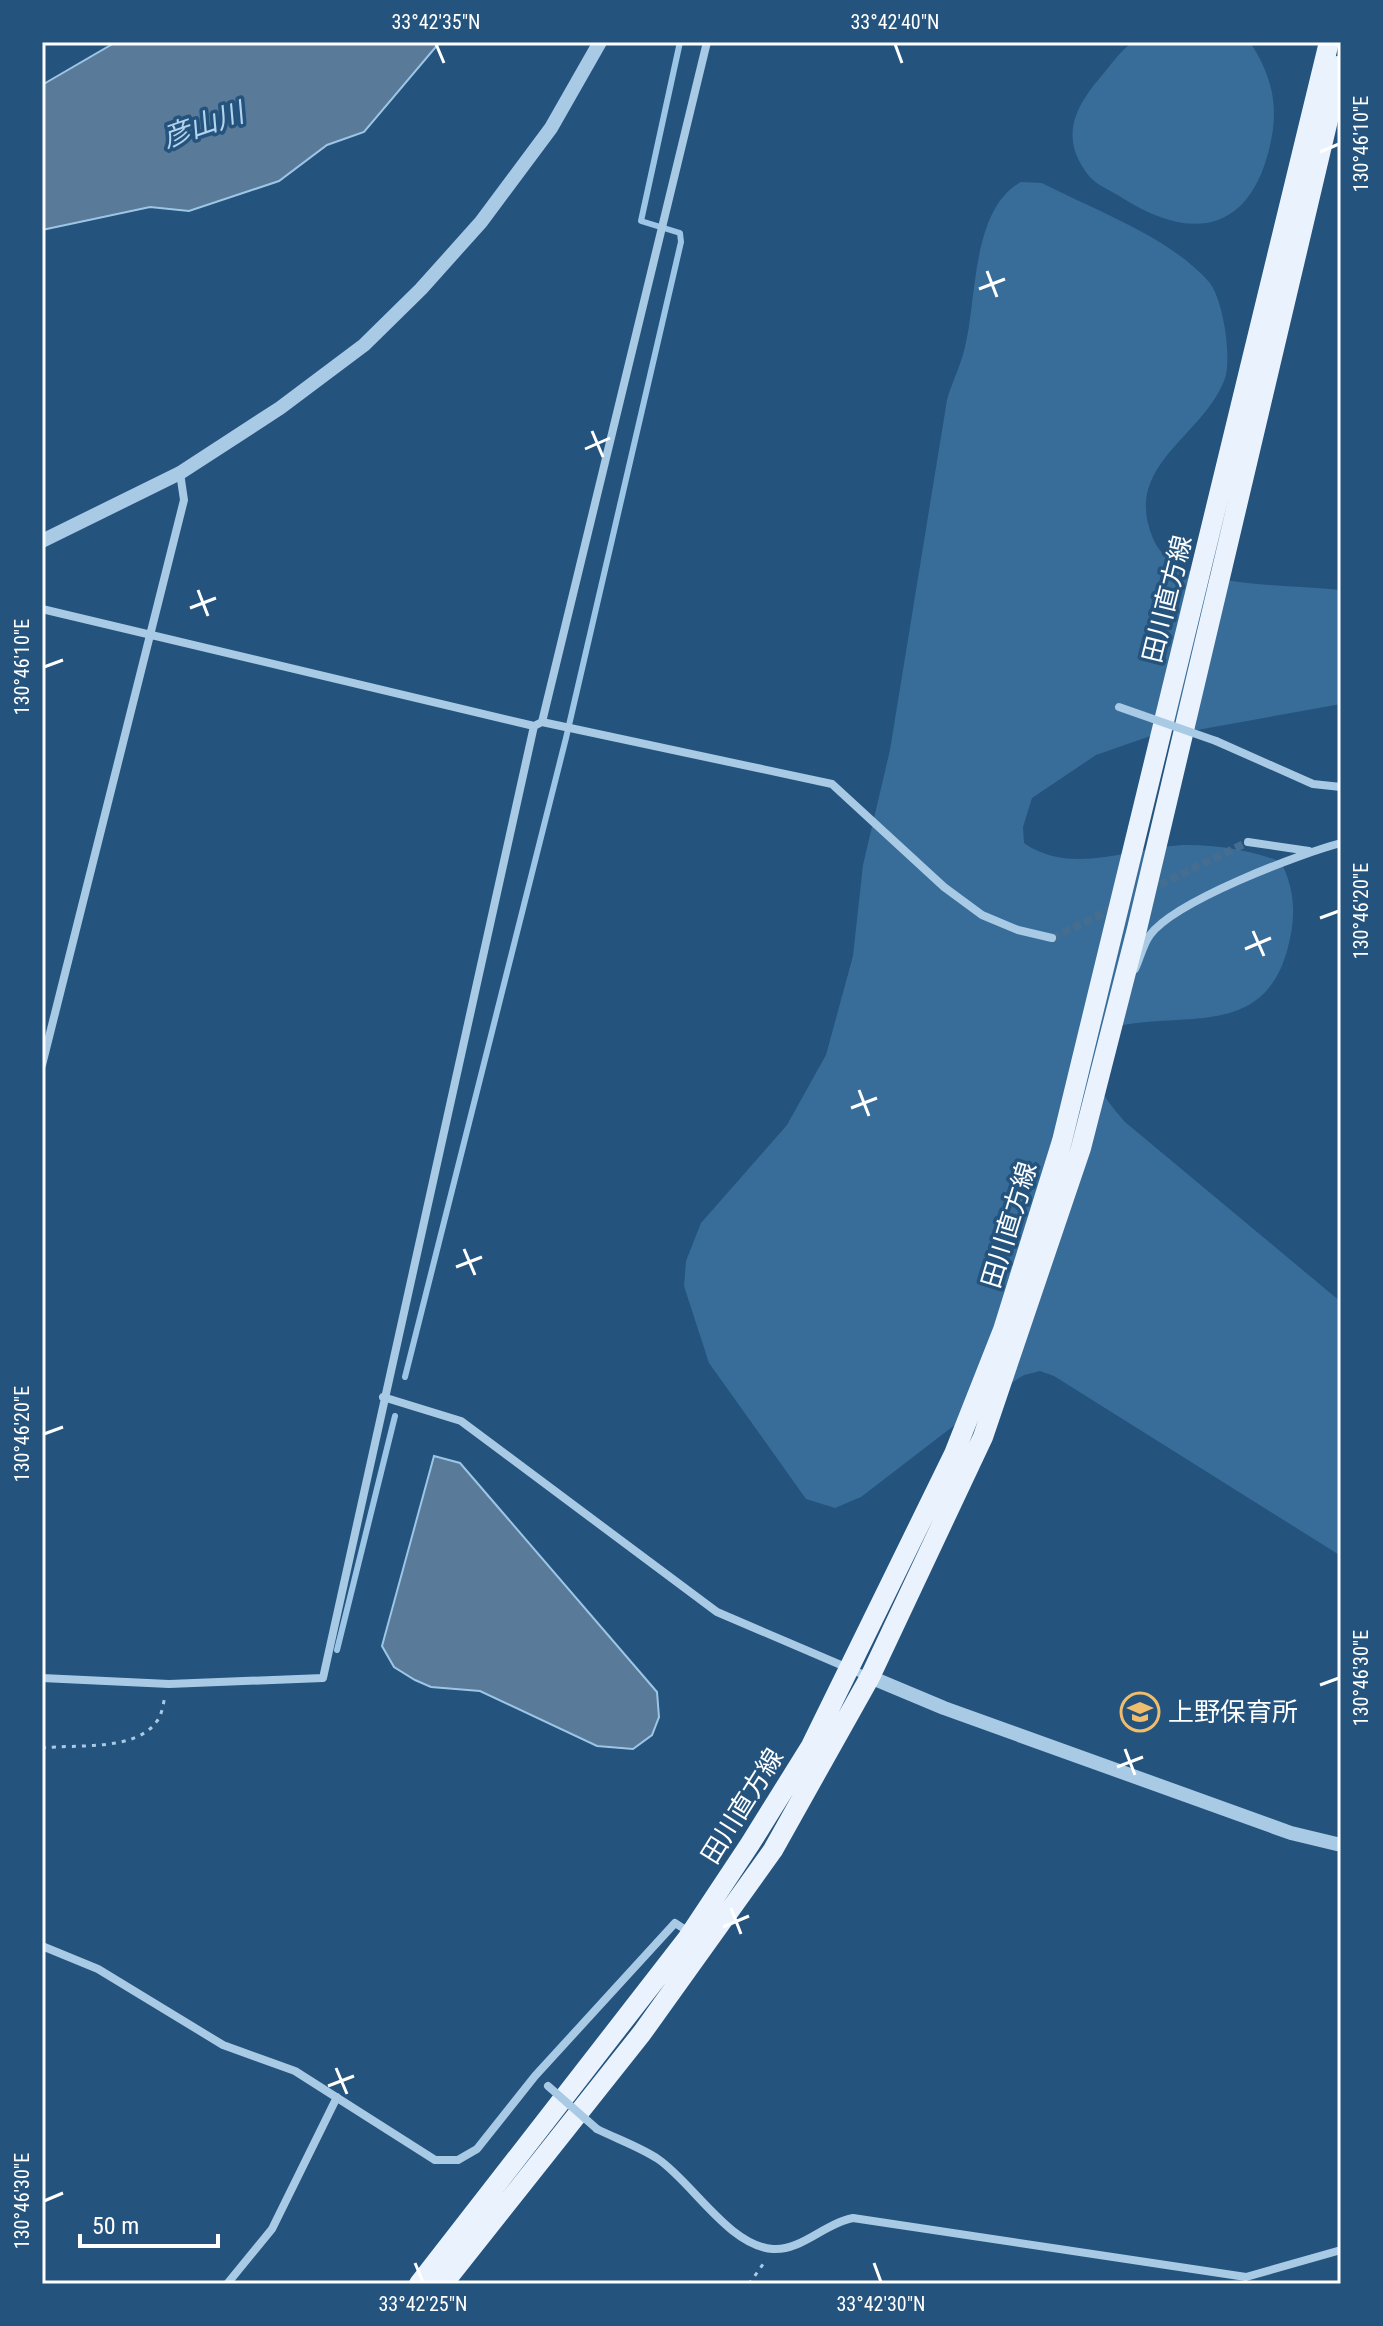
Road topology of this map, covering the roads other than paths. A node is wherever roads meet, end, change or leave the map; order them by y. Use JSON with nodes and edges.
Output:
{"nodes":[{"id":1,"x":600,"y":42,"type":"edge"},
{"id":2,"x":707,"y":42,"type":"edge"},
{"id":3,"x":1329,"y":42,"type":"edge"},
{"id":4,"x":1341,"y":65,"type":"edge"},
{"id":5,"x":180,"y":473,"type":"junction"},
{"id":6,"x":42,"y":541,"type":"edge"},
{"id":7,"x":42,"y":609,"type":"edge"},
{"id":8,"x":151,"y":633,"type":"junction"},
{"id":9,"x":1119,"y":707,"type":"dead end"},
{"id":10,"x":538,"y":724,"type":"junction"},
{"id":11,"x":1341,"y":787,"type":"edge"},
{"id":12,"x":1248,"y":842,"type":"tunnel mouth"},
{"id":13,"x":1341,"y":843,"type":"edge"},
{"id":14,"x":1310,"y":851,"type":"junction"},
{"id":15,"x":1052,"y":938,"type":"tunnel mouth"},
{"id":16,"x":1116,"y":1014,"type":"junction"},
{"id":17,"x":42,"y":1065,"type":"edge"},
{"id":18,"x":383,"y":1397,"type":"junction"},
{"id":19,"x":860,"y":1674,"type":"junction"},
{"id":20,"x":42,"y":1678,"type":"edge"},
{"id":21,"x":817,"y":1752,"type":"junction"},
{"id":22,"x":1341,"y":1845,"type":"edge"},
{"id":23,"x":691,"y":1933,"type":"junction"},
{"id":24,"x":42,"y":1946,"type":"edge"},
{"id":25,"x":535,"y":2076,"type":"junction"},
{"id":26,"x":337,"y":2097,"type":"junction"},
{"id":27,"x":1341,"y":2250,"type":"edge"},
{"id":28,"x":227,"y":2284,"type":"edge"},
{"id":29,"x":419,"y":2284,"type":"edge"},
{"id":30,"x":443,"y":2284,"type":"edge"}],
"edges":[{"from":1,"to":5,"type":"street"},
{"from":2,"to":10,"type":"street"},
{"from":3,"to":19,"type":"main road","name":"田川直方線"},
{"from":4,"to":16,"type":"main road","name":"田川直方線"},
{"from":5,"to":6,"type":"street"},
{"from":5,"to":8,"type":"street"},
{"from":7,"to":8,"type":"street"},
{"from":8,"to":10,"type":"street"},
{"from":8,"to":17,"type":"street"},
{"from":9,"to":11,"type":"street","bridge":true},
{"from":10,"to":15,"type":"street"},
{"from":10,"to":18,"type":"street"},
{"from":12,"to":14,"type":"street"},
{"from":13,"to":14,"type":"street"},
{"from":14,"to":16,"type":"street"},
{"from":16,"to":19,"type":"main road","name":"田川直方線"},
{"from":18,"to":19,"type":"street"},
{"from":18,"to":20,"type":"street"},
{"from":19,"to":21,"type":"main road","name":"田川直方線"},
{"from":19,"to":22,"type":"street"},
{"from":21,"to":23,"type":"main road","name":"田川直方線"},
{"from":21,"to":30,"type":"main road","name":"田川直方線"},
{"from":23,"to":25,"type":"street"},
{"from":23,"to":29,"type":"main road","name":"田川直方線"},
{"from":24,"to":26,"type":"street"},
{"from":25,"to":26,"type":"street"},
{"from":25,"to":27,"type":"street","bridge":true},
{"from":26,"to":28,"type":"street"}]}
